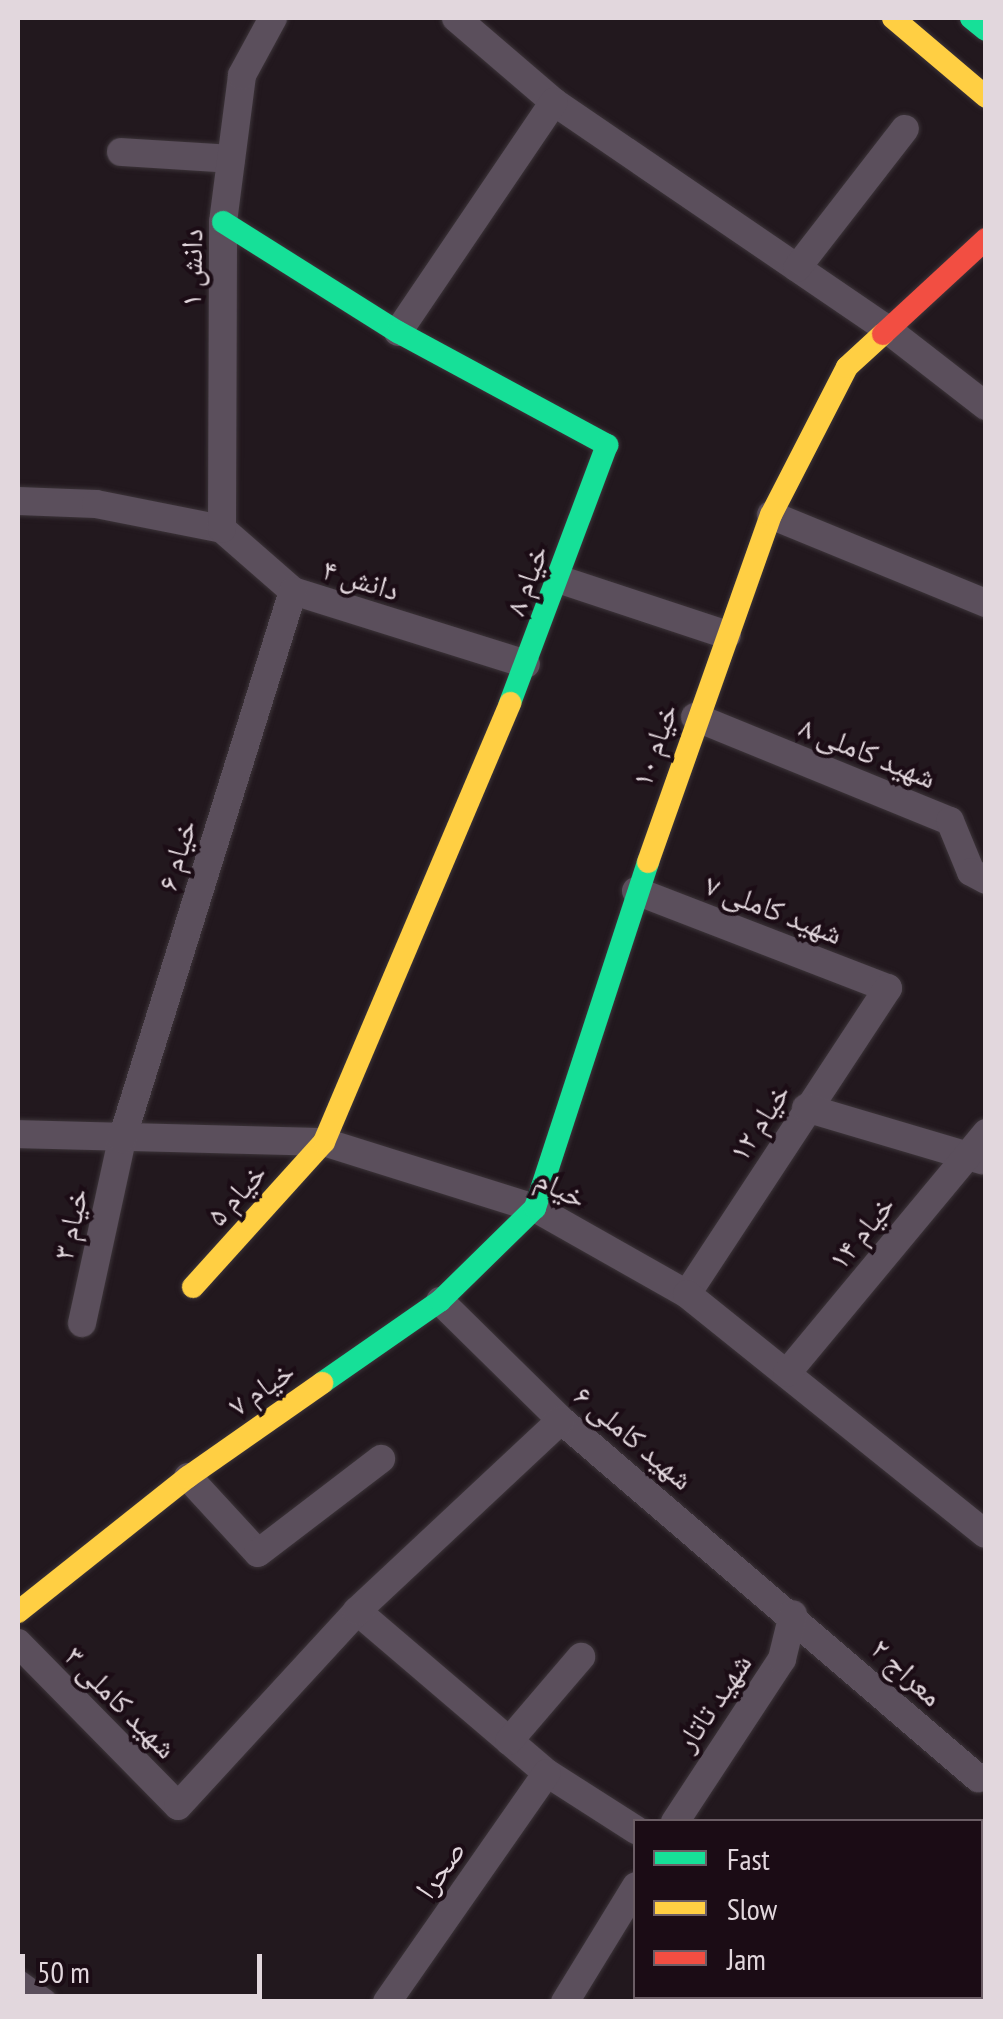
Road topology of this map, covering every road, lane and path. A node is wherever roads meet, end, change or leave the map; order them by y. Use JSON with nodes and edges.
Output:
{"nodes":[{"id":1,"x":273,"y":18,"type":"edge"},
{"id":2,"x":456,"y":18,"type":"edge"},
{"id":3,"x":894,"y":18,"type":"edge"},
{"id":4,"x":971,"y":18,"type":"edge"},
{"id":5,"x":986,"y":30,"type":"edge"},
{"id":6,"x":986,"y":96,"type":"edge"},
{"id":7,"x":554,"y":102,"type":"junction"},
{"id":8,"x":906,"y":129,"type":"dead end"},
{"id":9,"x":122,"y":152,"type":"dead end"},
{"id":10,"x":231,"y":158,"type":"junction"},
{"id":11,"x":224,"y":222,"type":"junction"},
{"id":12,"x":986,"y":240,"type":"edge"},
{"id":13,"x":798,"y":268,"type":"junction"},
{"id":14,"x":888,"y":330,"type":"junction"},
{"id":15,"x":398,"y":332,"type":"junction"},
{"id":16,"x":986,"y":406,"type":"edge"},
{"id":17,"x":18,"y":502,"type":"edge"},
{"id":18,"x":772,"y":515,"type":"junction"},
{"id":19,"x":222,"y":529,"type":"junction"},
{"id":20,"x":558,"y":579,"type":"junction"},
{"id":21,"x":293,"y":591,"type":"junction"},
{"id":22,"x":986,"y":603,"type":"edge"},
{"id":23,"x":727,"y":634,"type":"junction"},
{"id":24,"x":526,"y":664,"type":"junction"},
{"id":25,"x":695,"y":716,"type":"junction"},
{"id":26,"x":986,"y":880,"type":"edge"},
{"id":27,"x":636,"y":891,"type":"junction"},
{"id":28,"x":888,"y":988,"type":"joint"},
{"id":29,"x":806,"y":1108,"type":"junction"},
{"id":30,"x":986,"y":1133,"type":"edge"},
{"id":31,"x":18,"y":1134,"type":"edge"},
{"id":32,"x":122,"y":1138,"type":"junction"},
{"id":33,"x":324,"y":1142,"type":"junction"},
{"id":34,"x":976,"y":1158,"type":"edge"},
{"id":35,"x":535,"y":1208,"type":"junction"},
{"id":36,"x":193,"y":1287,"type":"dead end"},
{"id":37,"x":686,"y":1294,"type":"junction"},
{"id":38,"x":440,"y":1301,"type":"junction"},
{"id":39,"x":82,"y":1323,"type":"dead end"},
{"id":40,"x":787,"y":1373,"type":"junction"},
{"id":41,"x":561,"y":1420,"type":"junction"},
{"id":42,"x":381,"y":1458,"type":"dead end"},
{"id":43,"x":188,"y":1477,"type":"junction"},
{"id":44,"x":986,"y":1534,"type":"edge"},
{"id":45,"x":357,"y":1611,"type":"junction"},
{"id":46,"x":18,"y":1612,"type":"edge"},
{"id":47,"x":793,"y":1614,"type":"junction"},
{"id":48,"x":18,"y":1643,"type":"edge"},
{"id":49,"x":581,"y":1657,"type":"dead end"},
{"id":50,"x":509,"y":1741,"type":"junction"},
{"id":51,"x":547,"y":1773,"type":"junction"},
{"id":52,"x":978,"y":1778,"type":"dead end"},
{"id":53,"x":677,"y":1819,"type":"edge"},
{"id":54,"x":633,"y":1828,"type":"edge"},
{"id":55,"x":633,"y":1891,"type":"edge"},
{"id":56,"x":18,"y":1984,"type":"edge"},
{"id":57,"x":43,"y":2002,"type":"edge"},
{"id":58,"x":387,"y":2002,"type":"edge"},
{"id":59,"x":565,"y":2002,"type":"edge"}],
"edges":[{"from":1,"to":10,"type":"street","name":"دانش ۱"},
{"from":2,"to":7,"type":"street"},
{"from":3,"to":6,"type":"street"},
{"from":4,"to":5,"type":"street"},
{"from":7,"to":13,"type":"street"},
{"from":7,"to":15,"type":"street"},
{"from":8,"to":13,"type":"street"},
{"from":9,"to":10,"type":"street"},
{"from":10,"to":11,"type":"street","name":"دانش ۱"},
{"from":11,"to":15,"type":"street","name":"خیام ۸"},
{"from":11,"to":19,"type":"street","name":"دانش ۱"},
{"from":12,"to":14,"type":"street","name":"خیام ۱۰"},
{"from":13,"to":14,"type":"street"},
{"from":14,"to":16,"type":"street"},
{"from":14,"to":18,"type":"street","name":"خیام ۱۰"},
{"from":15,"to":20,"type":"street","name":"خیام ۸"},
{"from":17,"to":19,"type":"street","name":"دانش ۴"},
{"from":18,"to":22,"type":"street"},
{"from":18,"to":23,"type":"street","name":"خیام ۱۰"},
{"from":19,"to":21,"type":"street","name":"دانش ۴"},
{"from":20,"to":23,"type":"street"},
{"from":20,"to":24,"type":"street","name":"خیام ۸"},
{"from":21,"to":24,"type":"street","name":"دانش ۴"},
{"from":21,"to":32,"type":"street","name":"خیام ۶"},
{"from":23,"to":25,"type":"street","name":"خیام ۱۰"},
{"from":24,"to":33,"type":"street","name":"خیام ۸"},
{"from":25,"to":26,"type":"street","name":"شهید کاملی ۸"},
{"from":25,"to":27,"type":"street","name":"خیام ۱۰"},
{"from":27,"to":28,"type":"street","name":"شهید کاملی ۷"},
{"from":27,"to":35,"type":"street","name":"خیام ۱۰"},
{"from":28,"to":29,"type":"street","name":"خیام ۱۲"},
{"from":29,"to":34,"type":"street"},
{"from":29,"to":37,"type":"street","name":"خیام ۱۲"},
{"from":30,"to":34,"type":"street","name":"خیام ۱۴"},
{"from":31,"to":32,"type":"street","name":"خیام"},
{"from":32,"to":33,"type":"street","name":"خیام"},
{"from":32,"to":39,"type":"street","name":"خیام ۳"},
{"from":33,"to":35,"type":"street","name":"خیام"},
{"from":33,"to":36,"type":"street","name":"خیام ۵"},
{"from":34,"to":40,"type":"street","name":"خیام ۱۴"},
{"from":35,"to":37,"type":"street","name":"خیام"},
{"from":35,"to":38,"type":"street","name":"خیام ۷"},
{"from":37,"to":40,"type":"street","name":"خیام"},
{"from":38,"to":41,"type":"street","name":"شهید کاملی ۶"},
{"from":38,"to":43,"type":"street","name":"خیام ۷"},
{"from":40,"to":44,"type":"street","name":"خیام"},
{"from":41,"to":45,"type":"street"},
{"from":41,"to":47,"type":"street","name":"شهید کاملی ۶"},
{"from":42,"to":43,"type":"street"},
{"from":43,"to":46,"type":"street","name":"خیام ۷"},
{"from":45,"to":48,"type":"street","name":"شهید کاملی ۳"},
{"from":45,"to":50,"type":"street"},
{"from":47,"to":52,"type":"street","name":"معراج ۲"},
{"from":47,"to":53,"type":"street","name":"شهید تاتار"},
{"from":49,"to":50,"type":"street"},
{"from":50,"to":51,"type":"street"},
{"from":51,"to":54,"type":"street"},
{"from":51,"to":58,"type":"street","name":"صحرا"},
{"from":55,"to":59,"type":"street"},
{"from":56,"to":57,"type":"street"}]}
